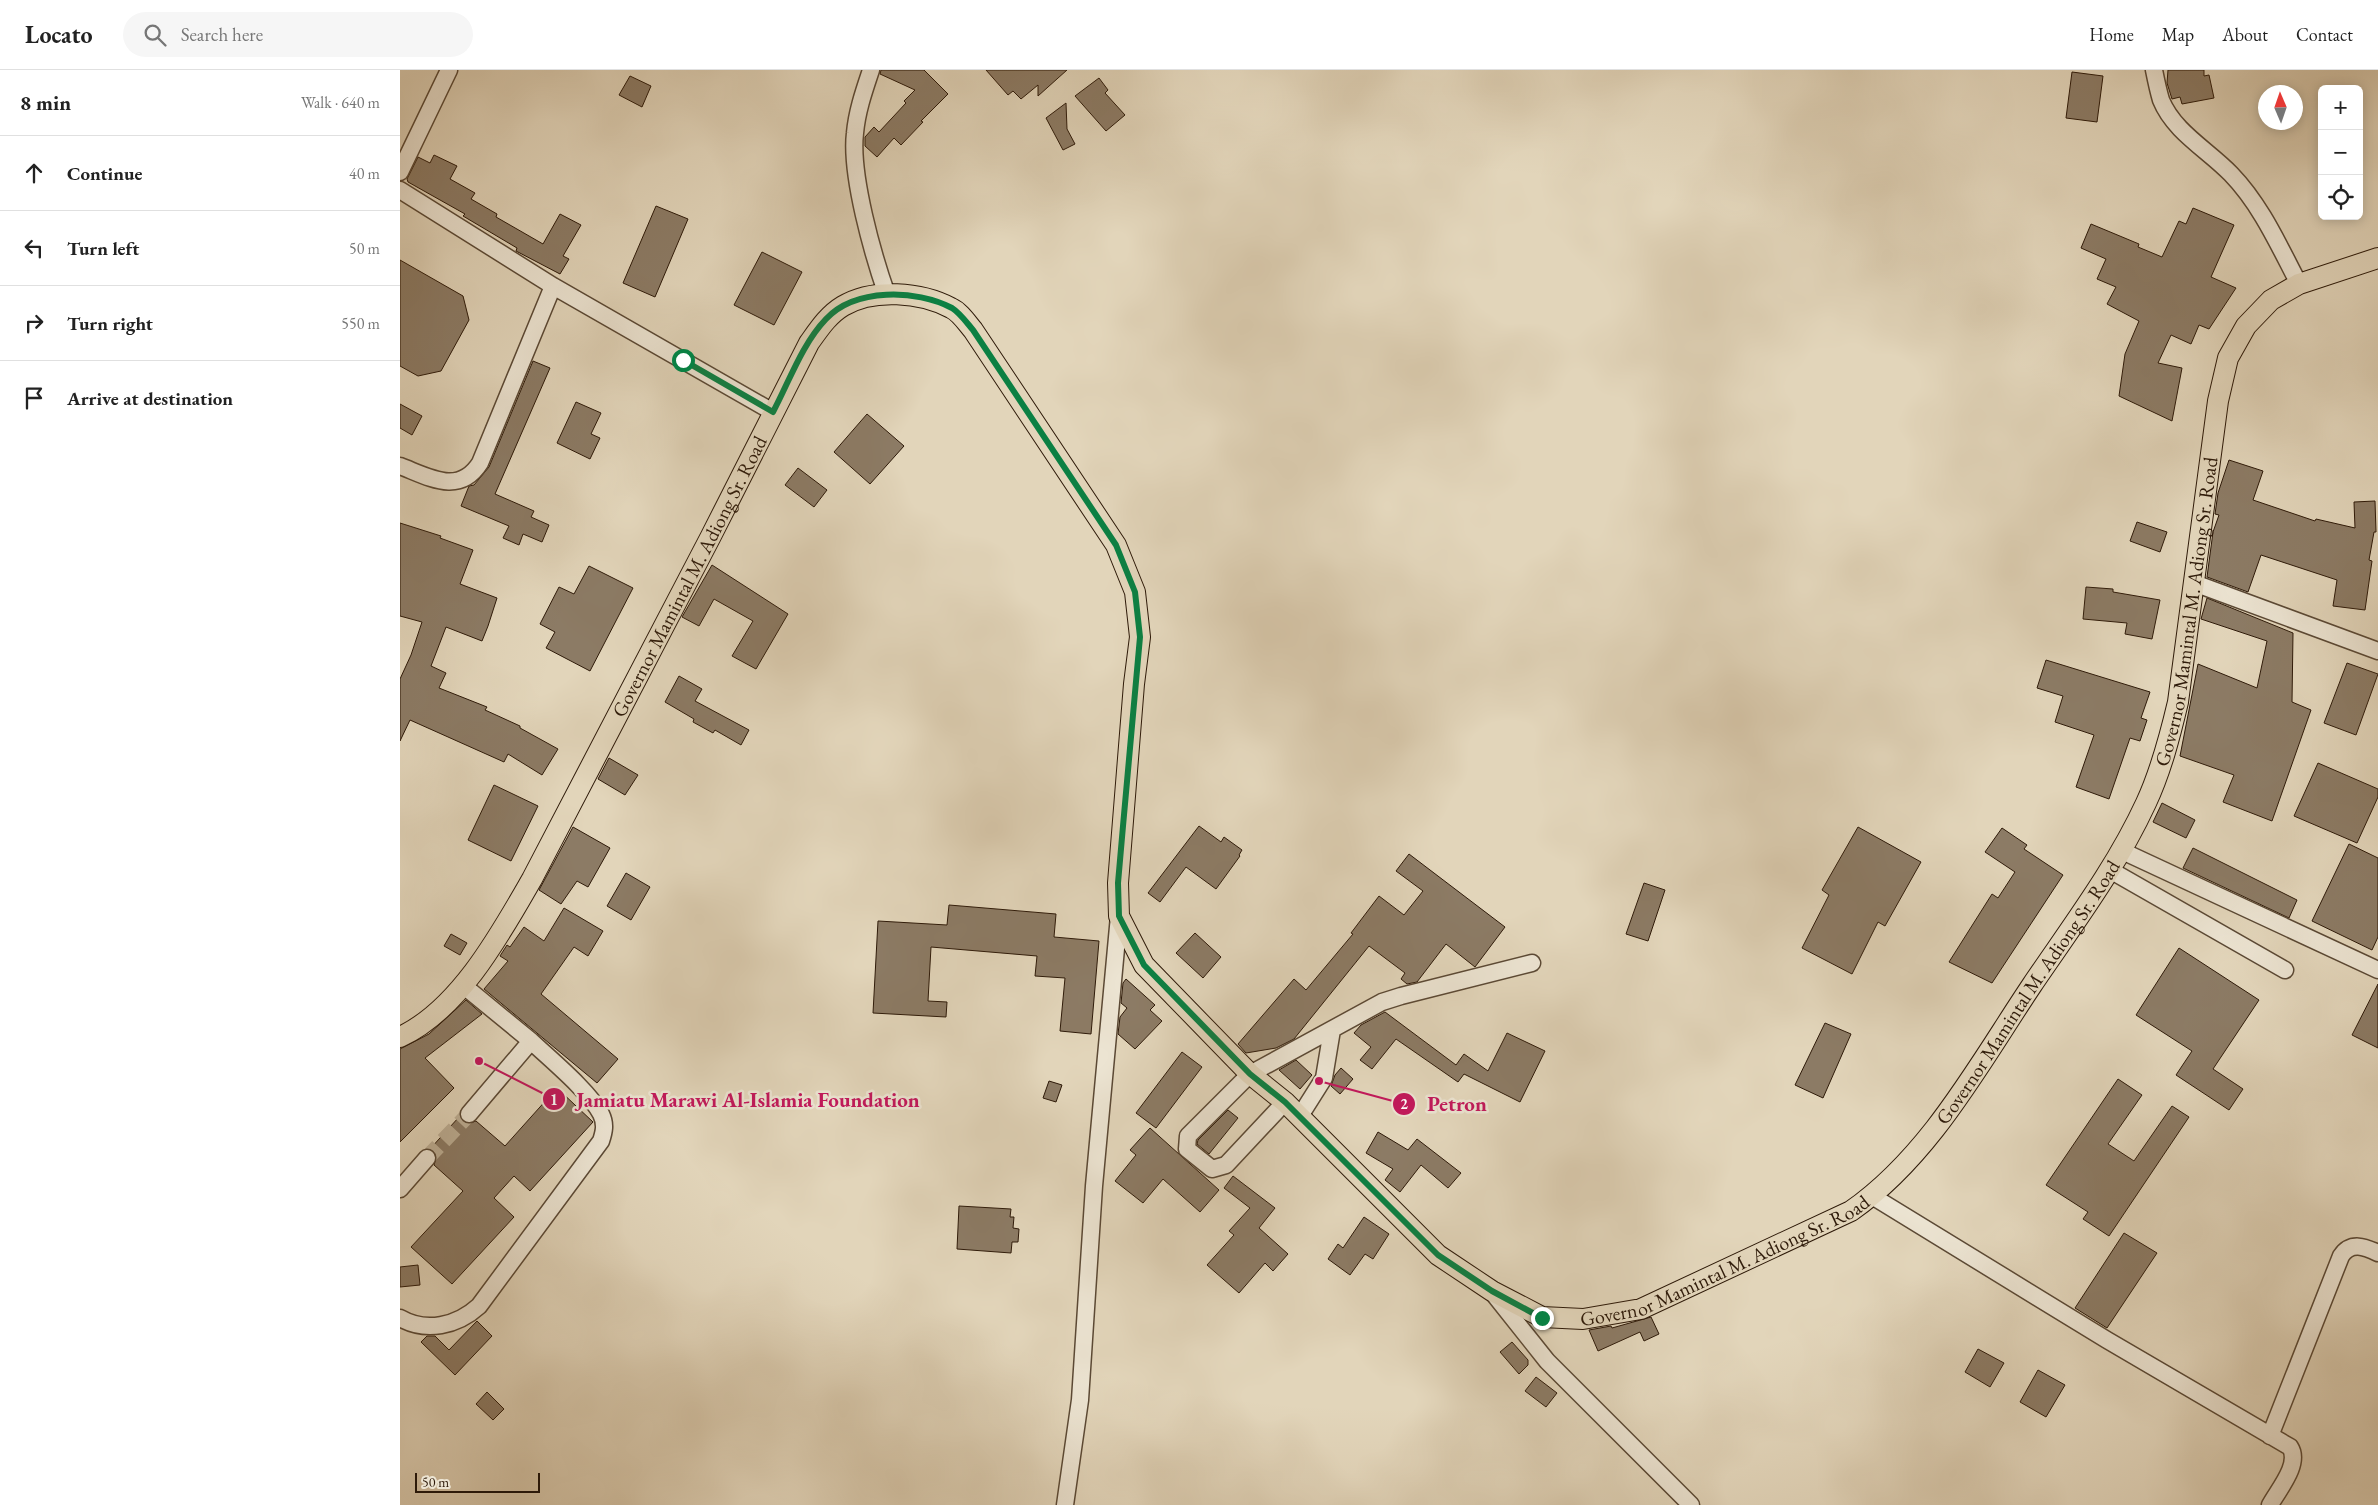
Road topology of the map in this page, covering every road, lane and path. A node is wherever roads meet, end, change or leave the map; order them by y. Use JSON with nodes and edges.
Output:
{"nodes":[{"id":1,"x":449,"y":70,"type":"edge"},
{"id":2,"x":871,"y":70,"type":"edge"},
{"id":3,"x":2154,"y":70,"type":"edge"},
{"id":4,"x":400,"y":172,"type":"edge"},
{"id":5,"x":400,"y":190,"type":"edge"},
{"id":6,"x":2378,"y":258,"type":"edge"},
{"id":7,"x":2299,"y":284,"type":"junction"},
{"id":8,"x":553,"y":286,"type":"junction"},
{"id":9,"x":887,"y":295,"type":"junction"},
{"id":10,"x":773,"y":412,"type":"junction"},
{"id":11,"x":400,"y":466,"type":"edge"},
{"id":12,"x":2194,"y":583,"type":"junction"},
{"id":13,"x":2378,"y":650,"type":"edge"},
{"id":14,"x":2120,"y":850,"type":"junction"},
{"id":15,"x":2110,"y":870,"type":"junction"},
{"id":16,"x":1119,"y":916,"type":"junction"},
{"id":17,"x":1532,"y":963,"type":"dead end"},
{"id":18,"x":2285,"y":970,"type":"dead end"},
{"id":19,"x":2378,"y":970,"type":"edge"},
{"id":20,"x":464,"y":986,"type":"junction"},
{"id":21,"x":1332,"y":1030,"type":"junction"},
{"id":22,"x":400,"y":1037,"type":"edge"},
{"id":23,"x":531,"y":1041,"type":"junction"},
{"id":24,"x":1250,"y":1074,"type":"junction"},
{"id":25,"x":1285,"y":1102,"type":"junction"},
{"id":26,"x":468,"y":1114,"type":"tunnel mouth"},
{"id":27,"x":1300,"y":1116,"type":"junction"},
{"id":28,"x":427,"y":1158,"type":"tunnel mouth"},
{"id":29,"x":400,"y":1189,"type":"edge"},
{"id":30,"x":1872,"y":1196,"type":"junction"},
{"id":31,"x":2378,"y":1253,"type":"edge"},
{"id":32,"x":1492,"y":1291,"type":"junction"},
{"id":33,"x":400,"y":1318,"type":"edge"},
{"id":34,"x":2270,"y":1436,"type":"junction"},
{"id":35,"x":1065,"y":1505,"type":"edge"},
{"id":36,"x":1691,"y":1505,"type":"edge"},
{"id":37,"x":2270,"y":1505,"type":"edge"}],
"edges":[{"from":1,"to":4,"type":"street"},
{"from":2,"to":9,"type":"street"},
{"from":3,"to":7,"type":"street"},
{"from":5,"to":8,"type":"street"},
{"from":6,"to":7,"type":"main road","name":"Governor Mamintal M. Adiong Sr. Road"},
{"from":7,"to":12,"type":"main road","name":"Governor Mamintal M. Adiong Sr. Road"},
{"from":8,"to":10,"type":"street"},
{"from":8,"to":11,"type":"street"},
{"from":9,"to":10,"type":"main road","name":"Governor Mamintal M. Adiong Sr. Road"},
{"from":9,"to":16,"type":"main road","name":"Governor Mamintal M. Adiong Sr. Road"},
{"from":10,"to":20,"type":"main road","name":"Governor Mamintal M. Adiong Sr. Road"},
{"from":12,"to":13,"type":"street"},
{"from":12,"to":14,"type":"main road","name":"Governor Mamintal M. Adiong Sr. Road"},
{"from":14,"to":15,"type":"main road","name":"Governor Mamintal M. Adiong Sr. Road"},
{"from":14,"to":19,"type":"street"},
{"from":15,"to":18,"type":"street"},
{"from":15,"to":30,"type":"main road","name":"Governor Mamintal M. Adiong Sr. Road"},
{"from":16,"to":24,"type":"main road","name":"Governor Mamintal M. Adiong Sr. Road"},
{"from":16,"to":35,"type":"street"},
{"from":17,"to":21,"type":"street"},
{"from":20,"to":22,"type":"main road","name":"Governor Mamintal M. Adiong Sr. Road"},
{"from":20,"to":23,"type":"street"},
{"from":21,"to":24,"type":"street"},
{"from":21,"to":27,"type":"street"},
{"from":23,"to":26,"type":"street"},
{"from":23,"to":33,"type":"street"},
{"from":24,"to":25,"type":"main road","name":"Governor Mamintal M. Adiong Sr. Road"},
{"from":24,"to":25,"type":"street"},
{"from":25,"to":27,"type":"main road","name":"Governor Mamintal M. Adiong Sr. Road"},
{"from":27,"to":32,"type":"main road","name":"Governor Mamintal M. Adiong Sr. Road"},
{"from":28,"to":29,"type":"street"},
{"from":30,"to":32,"type":"main road","name":"Governor Mamintal M. Adiong Sr. Road"},
{"from":30,"to":34,"type":"street"},
{"from":31,"to":34,"type":"street"},
{"from":32,"to":36,"type":"street"},
{"from":34,"to":37,"type":"street"}]}
